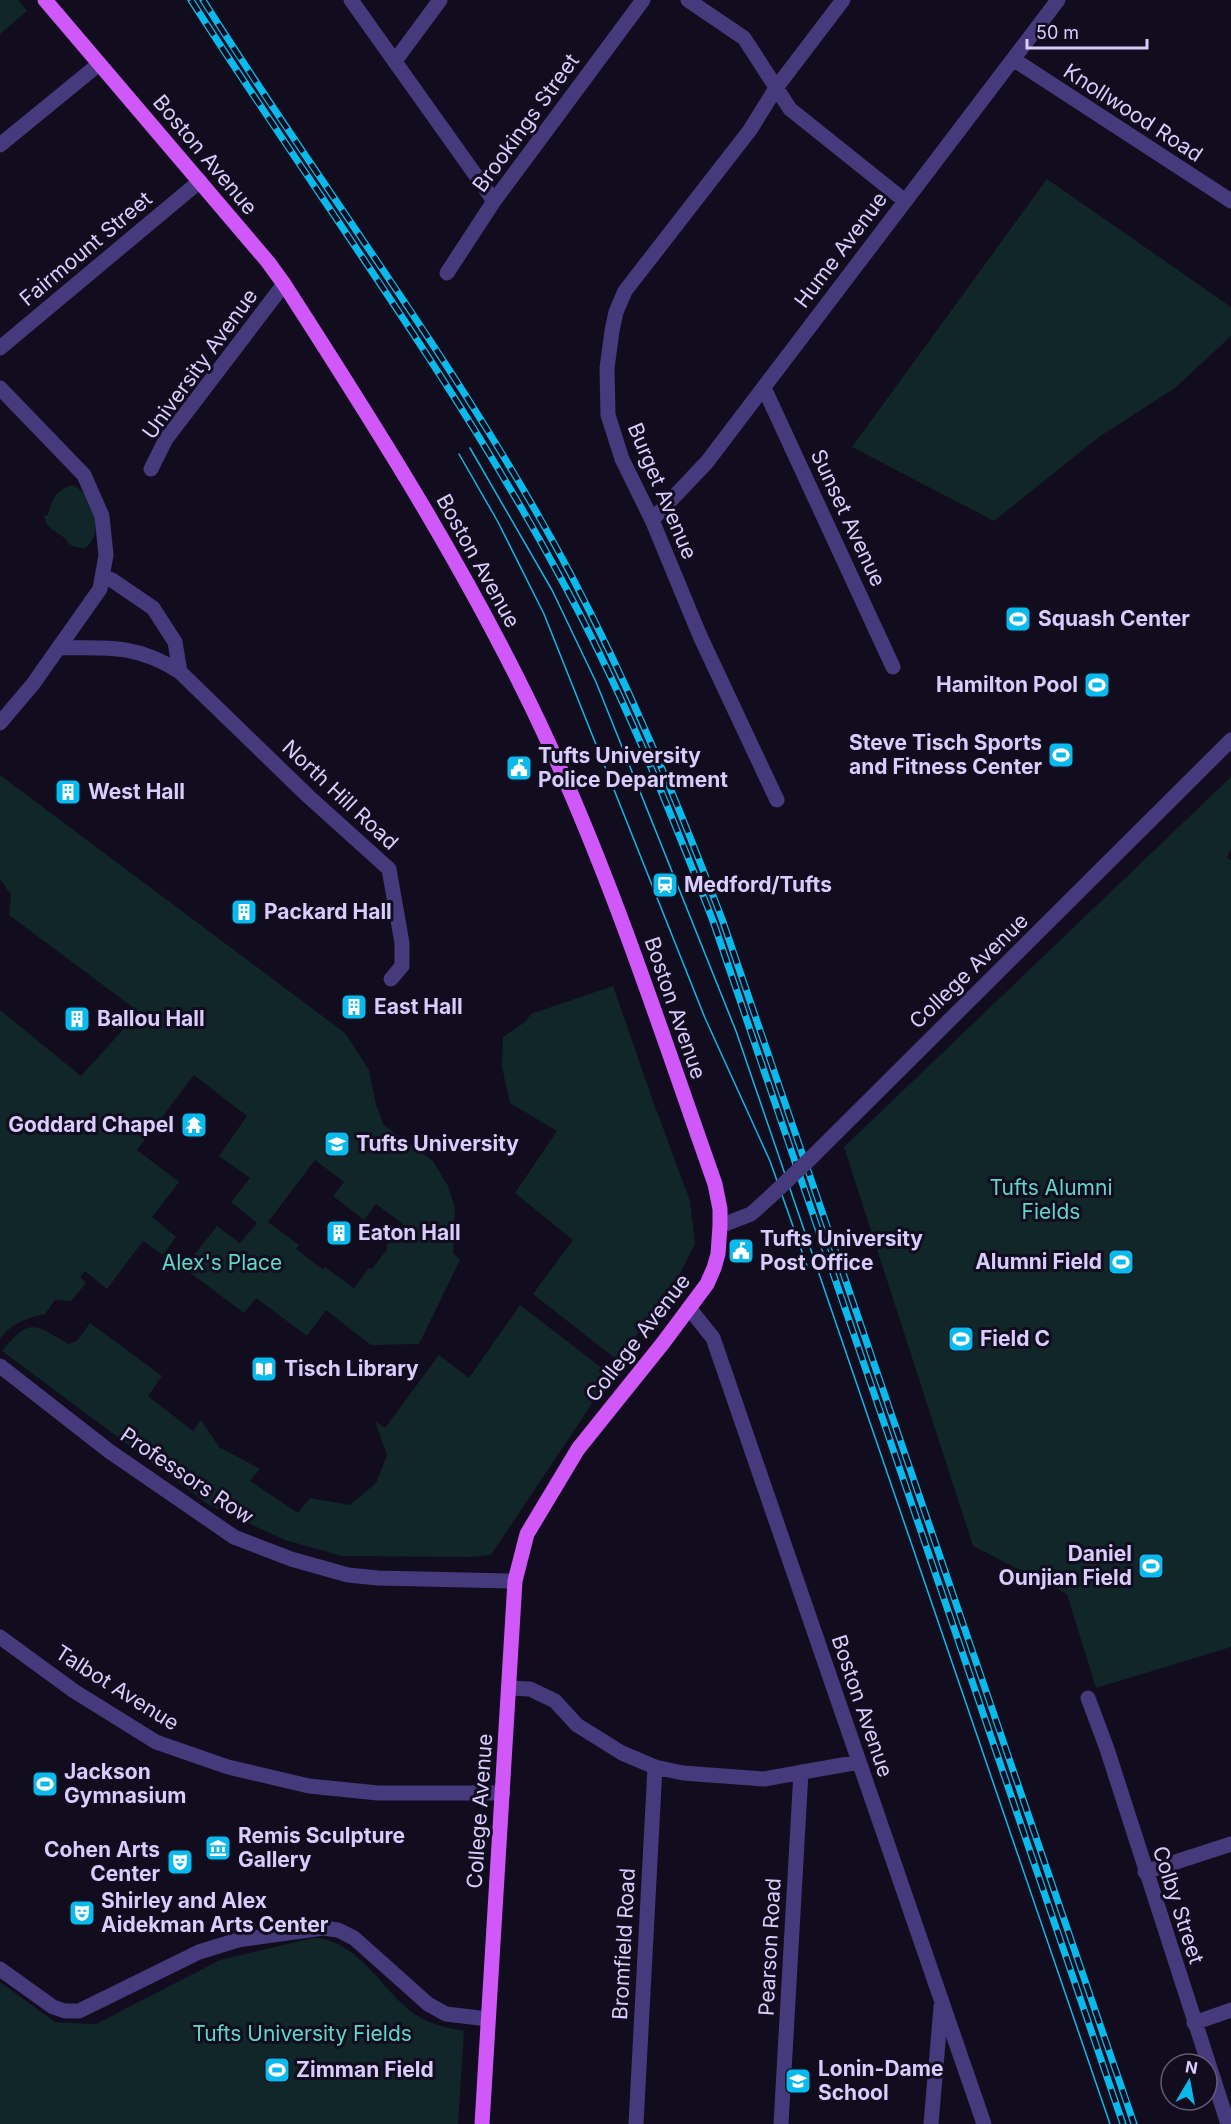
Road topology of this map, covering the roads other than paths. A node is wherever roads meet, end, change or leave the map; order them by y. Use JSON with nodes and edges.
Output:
{"nodes":[{"id":1,"x":45,"y":0,"type":"edge"},
{"id":2,"x":351,"y":0,"type":"edge"},
{"id":3,"x":440,"y":0,"type":"edge"},
{"id":4,"x":643,"y":0,"type":"edge"},
{"id":5,"x":688,"y":0,"type":"edge"},
{"id":6,"x":843,"y":0,"type":"edge"},
{"id":7,"x":1058,"y":0,"type":"edge"},
{"id":8,"x":1013,"y":59,"type":"junction"},
{"id":9,"x":395,"y":61,"type":"junction"},
{"id":10,"x":99,"y":64,"type":"junction"},
{"id":11,"x":776,"y":88,"type":"junction"},
{"id":12,"x":0,"y":145,"type":"edge"},
{"id":13,"x":200,"y":181,"type":"junction"},
{"id":14,"x":494,"y":201,"type":"junction"},
{"id":15,"x":904,"y":201,"type":"junction"},
{"id":16,"x":1231,"y":201,"type":"edge"},
{"id":17,"x":447,"y":273,"type":"dead end"},
{"id":18,"x":284,"y":284,"type":"junction"},
{"id":19,"x":0,"y":348,"type":"edge"},
{"id":20,"x":0,"y":388,"type":"edge"},
{"id":21,"x":764,"y":388,"type":"junction"},
{"id":22,"x":151,"y":469,"type":"dead end"},
{"id":23,"x":652,"y":520,"type":"junction"},
{"id":24,"x":103,"y":576,"type":"junction"},
{"id":25,"x":60,"y":648,"type":"junction"},
{"id":26,"x":893,"y":667,"type":"dead end"},
{"id":27,"x":180,"y":672,"type":"junction"},
{"id":28,"x":0,"y":723,"type":"edge"},
{"id":29,"x":1231,"y":740,"type":"edge"},
{"id":30,"x":777,"y":800,"type":"dead end"},
{"id":31,"x":392,"y":979,"type":"dead end"},
{"id":32,"x":720,"y":1226,"type":"junction"},
{"id":33,"x":689,"y":1308,"type":"junction"},
{"id":34,"x":0,"y":1366,"type":"edge"},
{"id":35,"x":515,"y":1581,"type":"junction"},
{"id":36,"x":0,"y":1637,"type":"edge"},
{"id":37,"x":509,"y":1688,"type":"junction"},
{"id":38,"x":1088,"y":1698,"type":"dead end"},
{"id":39,"x":859,"y":1762,"type":"junction"},
{"id":40,"x":655,"y":1767,"type":"junction"},
{"id":41,"x":801,"y":1772,"type":"junction"},
{"id":42,"x":503,"y":1793,"type":"junction"},
{"id":43,"x":1231,"y":1844,"type":"edge"},
{"id":44,"x":1145,"y":1872,"type":"junction"},
{"id":45,"x":0,"y":1969,"type":"edge"},
{"id":46,"x":942,"y":2001,"type":"junction"},
{"id":47,"x":1231,"y":2010,"type":"edge"},
{"id":48,"x":488,"y":2019,"type":"junction"},
{"id":49,"x":1194,"y":2023,"type":"junction"},
{"id":50,"x":482,"y":2124,"type":"edge"},
{"id":51,"x":636,"y":2124,"type":"edge"},
{"id":52,"x":781,"y":2124,"type":"edge"},
{"id":53,"x":931,"y":2124,"type":"edge"},
{"id":54,"x":984,"y":2124,"type":"edge"},
{"id":55,"x":1228,"y":2124,"type":"edge"}],
"edges":[{"from":1,"to":10,"type":"main road","name":"Boston Avenue"},
{"from":2,"to":9,"type":"street"},
{"from":3,"to":9,"type":"street"},
{"from":4,"to":14,"type":"street","name":"Brookings Street"},
{"from":5,"to":11,"type":"street"},
{"from":6,"to":11,"type":"street","name":"Burget Avenue"},
{"from":7,"to":8,"type":"street","name":"Hume Avenue"},
{"from":8,"to":15,"type":"street","name":"Hume Avenue"},
{"from":8,"to":16,"type":"street","name":"Knollwood Road"},
{"from":9,"to":14,"type":"street"},
{"from":10,"to":12,"type":"street"},
{"from":10,"to":13,"type":"main road","name":"Boston Avenue"},
{"from":11,"to":15,"type":"street"},
{"from":11,"to":23,"type":"street","name":"Burget Avenue"},
{"from":13,"to":18,"type":"main road","name":"Boston Avenue"},
{"from":13,"to":19,"type":"street","name":"Fairmount Street"},
{"from":14,"to":17,"type":"street","name":"Brookings Street"},
{"from":15,"to":21,"type":"street","name":"Hume Avenue"},
{"from":18,"to":22,"type":"street","name":"University Avenue"},
{"from":18,"to":32,"type":"main road","name":"Boston Avenue"},
{"from":20,"to":24,"type":"street"},
{"from":21,"to":23,"type":"street","name":"Hume Avenue"},
{"from":21,"to":26,"type":"street","name":"Sunset Avenue"},
{"from":23,"to":30,"type":"street","name":"Burget Avenue"},
{"from":24,"to":25,"type":"street"},
{"from":24,"to":27,"type":"street"},
{"from":25,"to":27,"type":"street","name":"North Hill Road"},
{"from":25,"to":28,"type":"street"},
{"from":27,"to":31,"type":"street","name":"North Hill Road"},
{"from":29,"to":32,"type":"street","name":"College Avenue","bridge":true},
{"from":32,"to":33,"type":"main road","name":"College Avenue"},
{"from":33,"to":35,"type":"main road","name":"College Avenue"},
{"from":33,"to":39,"type":"street","name":"Boston Avenue"},
{"from":34,"to":35,"type":"street","name":"Professors Row"},
{"from":35,"to":37,"type":"main road","name":"College Avenue"},
{"from":36,"to":42,"type":"street","name":"Talbot Avenue"},
{"from":37,"to":40,"type":"street"},
{"from":37,"to":42,"type":"main road","name":"College Avenue"},
{"from":38,"to":44,"type":"street","name":"Colby Street"},
{"from":39,"to":41,"type":"street"},
{"from":39,"to":46,"type":"street","name":"Boston Avenue"},
{"from":40,"to":41,"type":"street"},
{"from":40,"to":51,"type":"street","name":"Bromfield Road"},
{"from":41,"to":52,"type":"street","name":"Pearson Road"},
{"from":42,"to":48,"type":"main road","name":"College Avenue"},
{"from":43,"to":44,"type":"street"},
{"from":44,"to":49,"type":"street","name":"Colby Street"},
{"from":45,"to":48,"type":"street"},
{"from":46,"to":53,"type":"street"},
{"from":46,"to":54,"type":"street","name":"Boston Avenue"},
{"from":47,"to":49,"type":"street"},
{"from":48,"to":50,"type":"main road","name":"College Avenue"},
{"from":49,"to":55,"type":"street","name":"Colby Street"}]}
